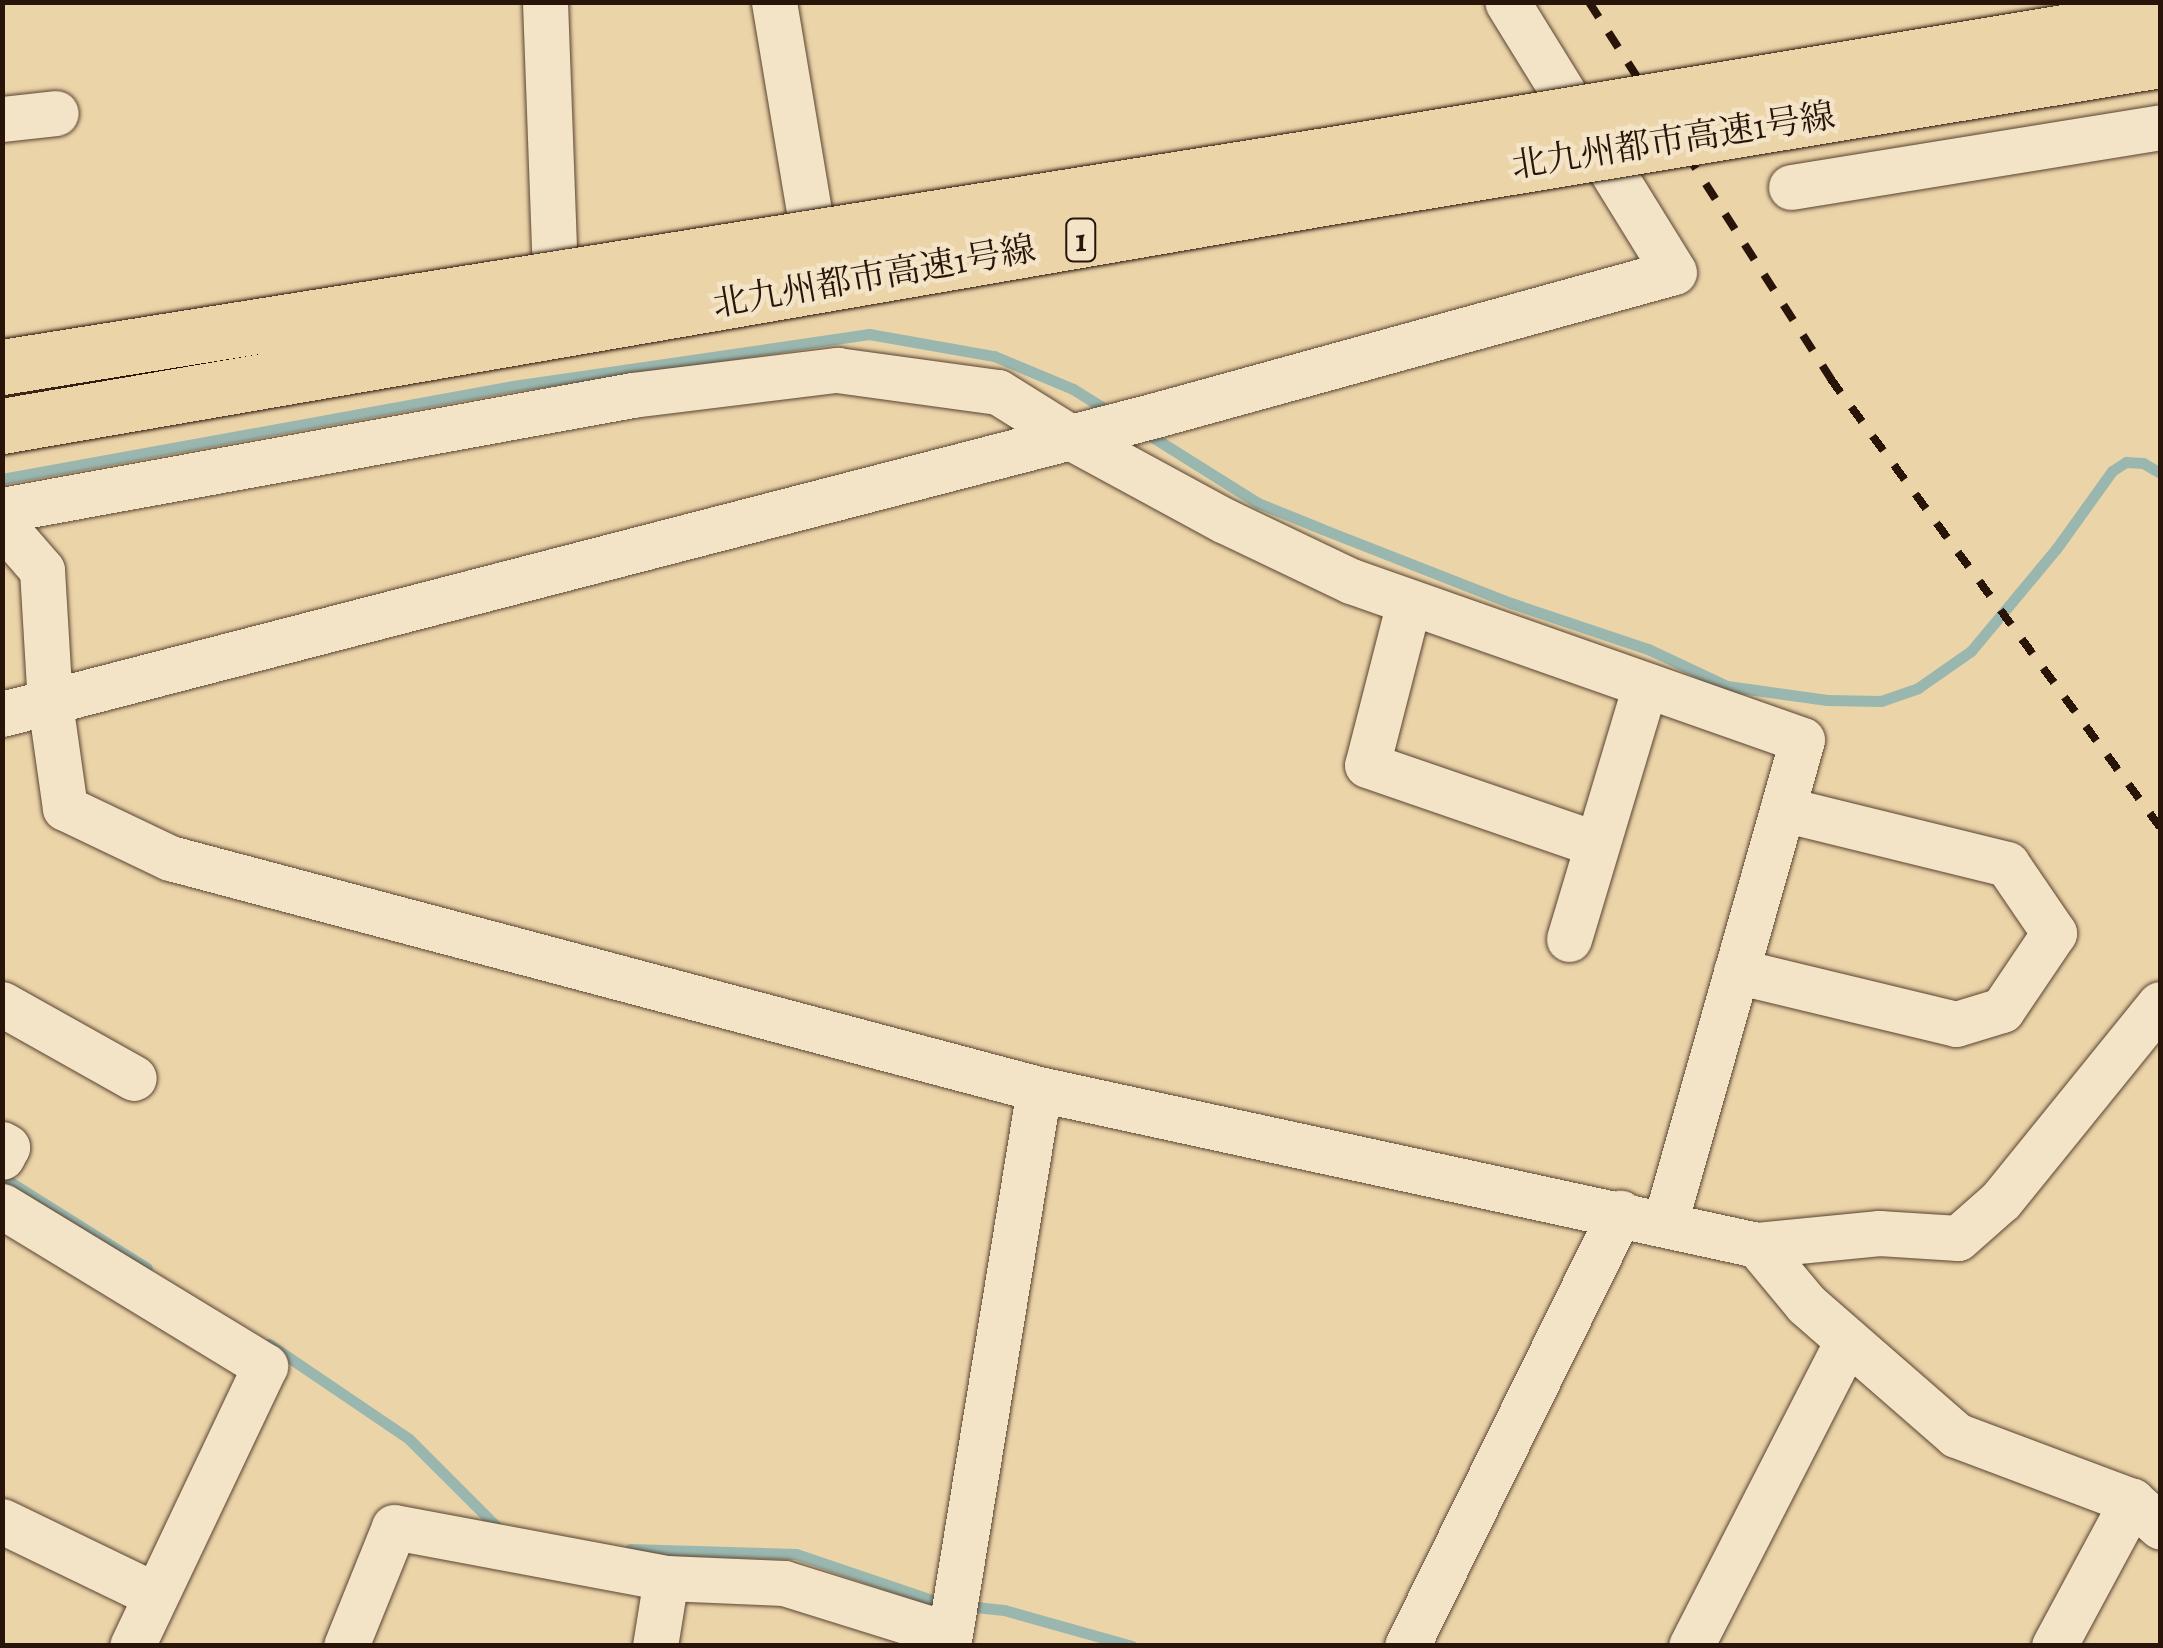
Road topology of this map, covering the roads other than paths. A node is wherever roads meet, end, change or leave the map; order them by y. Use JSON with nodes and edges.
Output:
{"nodes":[{"id":1,"x":545,"y":2,"type":"edge"},
{"id":2,"x":774,"y":2,"type":"edge"},
{"id":3,"x":1506,"y":2,"type":"edge"},
{"id":4,"x":2148,"y":8,"type":"edge"},
{"id":5,"x":2160,"y":60,"type":"edge"},
{"id":6,"x":56,"y":113,"type":"dead end"},
{"id":7,"x":2,"y":119,"type":"edge"},
{"id":8,"x":2160,"y":127,"type":"edge"},
{"id":9,"x":1792,"y":187,"type":"dead end"},
{"id":10,"x":812,"y":230,"type":"dead end"},
{"id":11,"x":555,"y":273,"type":"dead end"},
{"id":12,"x":2,"y":367,"type":"edge"},
{"id":13,"x":2,"y":426,"type":"edge"},
{"id":14,"x":1070,"y":437,"type":"junction"},
{"id":15,"x":2,"y":510,"type":"edge"},
{"id":16,"x":2,"y":524,"type":"edge"},
{"id":17,"x":1409,"y":602,"type":"junction"},
{"id":18,"x":1644,"y":685,"type":"junction"},
{"id":19,"x":50,"y":703,"type":"junction"},
{"id":20,"x":2,"y":714,"type":"edge"},
{"id":21,"x":1782,"y":809,"type":"junction"},
{"id":22,"x":1597,"y":844,"type":"junction"},
{"id":23,"x":1569,"y":939,"type":"dead end"},
{"id":24,"x":1736,"y":972,"type":"junction"},
{"id":25,"x":2,"y":1004,"type":"edge"},
{"id":26,"x":2160,"y":1004,"type":"edge"},
{"id":27,"x":134,"y":1078,"type":"dead end"},
{"id":28,"x":1039,"y":1089,"type":"junction"},
{"id":29,"x":2,"y":1144,"type":"edge"},
{"id":30,"x":2,"y":1157,"type":"edge"},
{"id":31,"x":2,"y":1206,"type":"edge"},
{"id":32,"x":1620,"y":1213,"type":"junction"},
{"id":33,"x":1666,"y":1223,"type":"junction"},
{"id":34,"x":1757,"y":1245,"type":"junction"},
{"id":35,"x":1848,"y":1340,"type":"junction"},
{"id":36,"x":2146,"y":1513,"type":"edge"},
{"id":37,"x":2,"y":1521,"type":"edge"},
{"id":38,"x":666,"y":1578,"type":"junction"},
{"id":39,"x":155,"y":1595,"type":"junction"},
{"id":40,"x":948,"y":1640,"type":"edge"},
{"id":41,"x":132,"y":1646,"type":"edge"},
{"id":42,"x":346,"y":1646,"type":"edge"},
{"id":43,"x":655,"y":1646,"type":"edge"},
{"id":44,"x":1406,"y":1646,"type":"edge"},
{"id":45,"x":1691,"y":1646,"type":"edge"},
{"id":46,"x":2054,"y":1646,"type":"edge"}],
"edges":[{"from":1,"to":11,"type":"street"},
{"from":2,"to":10,"type":"street"},
{"from":3,"to":14,"type":"street"},
{"from":4,"to":12,"type":"highway","name":"北九州都市高速1号線","number":"1","bridge":true},
{"from":5,"to":13,"type":"highway","name":"北九州都市高速1号線","number":"1","bridge":true},
{"from":6,"to":7,"type":"street"},
{"from":8,"to":9,"type":"street"},
{"from":14,"to":15,"type":"street"},
{"from":14,"to":17,"type":"street"},
{"from":14,"to":19,"type":"street"},
{"from":16,"to":19,"type":"street"},
{"from":17,"to":18,"type":"street"},
{"from":17,"to":22,"type":"street"},
{"from":18,"to":21,"type":"street"},
{"from":18,"to":22,"type":"street"},
{"from":19,"to":20,"type":"street"},
{"from":19,"to":28,"type":"street"},
{"from":21,"to":24,"type":"street"},
{"from":21,"to":24,"type":"street"},
{"from":22,"to":23,"type":"street"},
{"from":24,"to":33,"type":"street"},
{"from":25,"to":27,"type":"street"},
{"from":26,"to":34,"type":"street"},
{"from":28,"to":32,"type":"street"},
{"from":28,"to":40,"type":"street"},
{"from":29,"to":30,"type":"street"},
{"from":31,"to":39,"type":"street"},
{"from":32,"to":33,"type":"street"},
{"from":32,"to":44,"type":"street"},
{"from":33,"to":34,"type":"street"},
{"from":34,"to":35,"type":"street"},
{"from":35,"to":36,"type":"street"},
{"from":35,"to":45,"type":"street"},
{"from":36,"to":46,"type":"street"},
{"from":37,"to":39,"type":"street"},
{"from":38,"to":40,"type":"street"},
{"from":38,"to":42,"type":"street"},
{"from":38,"to":43,"type":"street"},
{"from":39,"to":41,"type":"street"}]}
